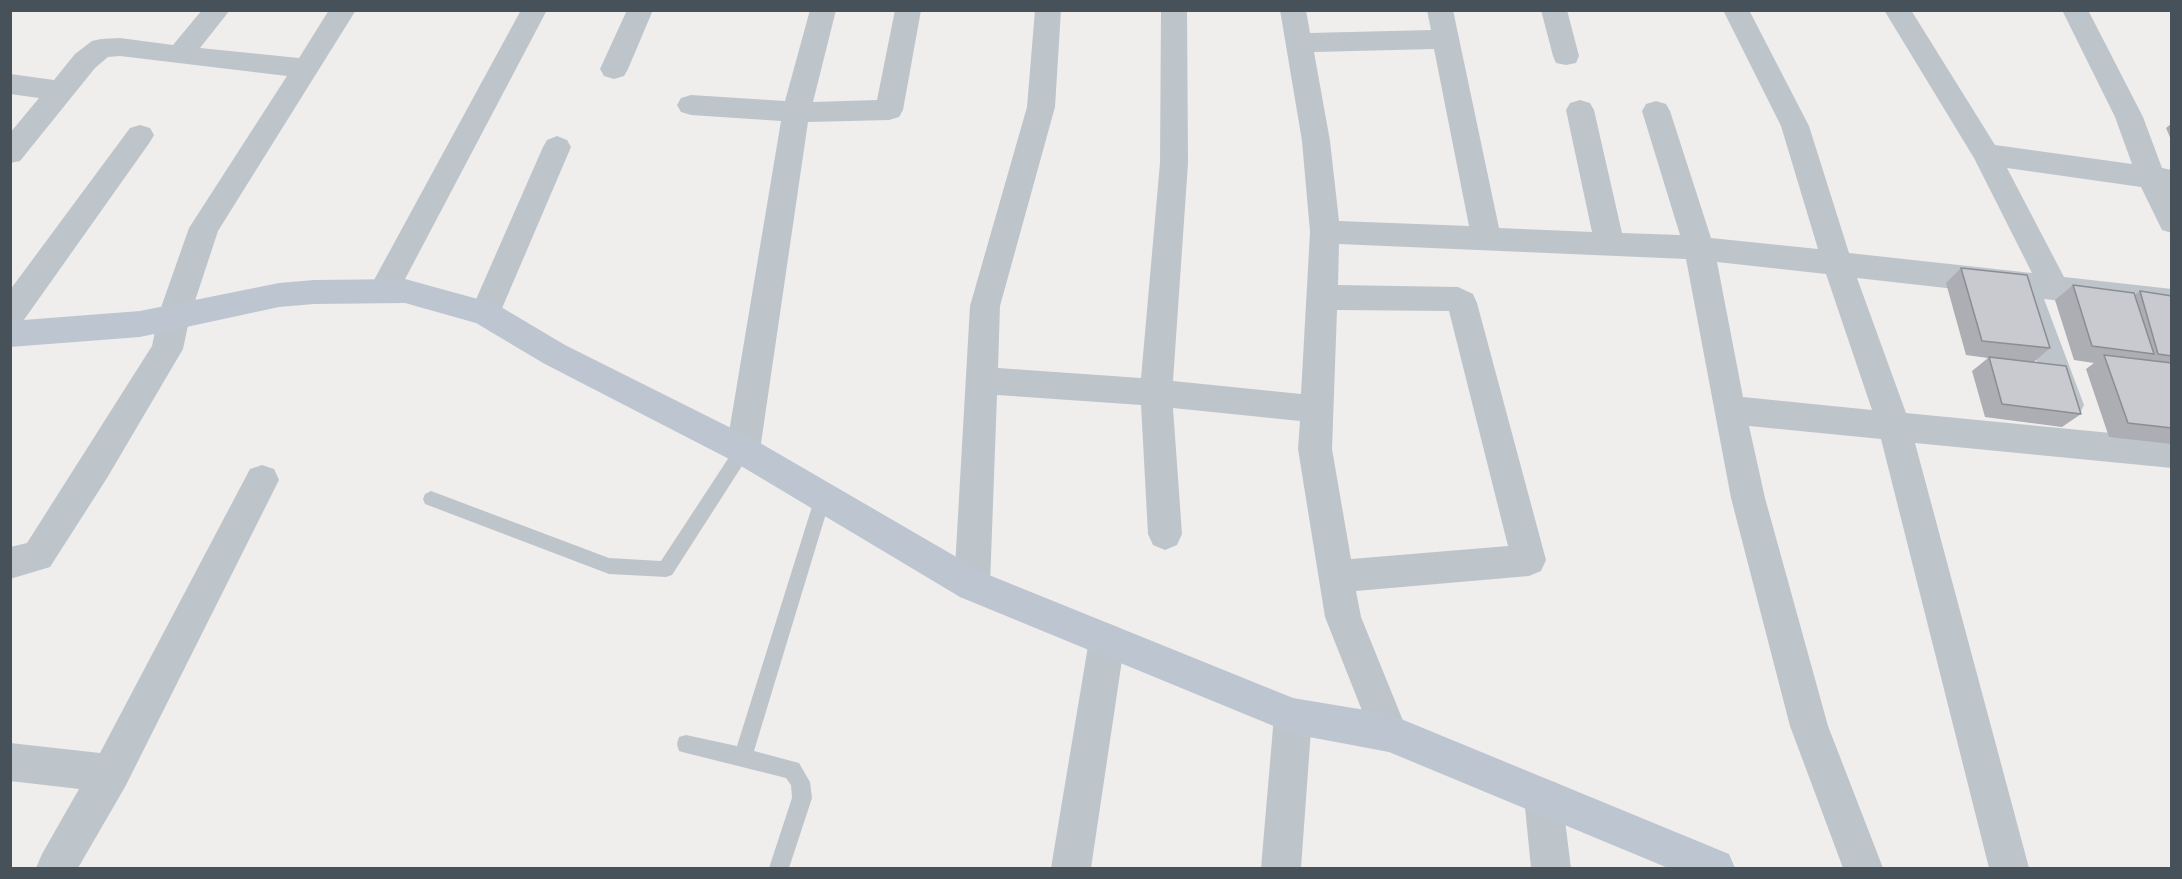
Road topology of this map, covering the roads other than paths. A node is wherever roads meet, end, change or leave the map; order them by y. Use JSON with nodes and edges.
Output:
{"nodes":[{"id":1,"x":217,"y":10,"type":"edge"},
{"id":2,"x":344,"y":10,"type":"edge"},
{"id":3,"x":534,"y":10,"type":"edge"},
{"id":4,"x":640,"y":10,"type":"edge"},
{"id":5,"x":823,"y":10,"type":"edge"},
{"id":6,"x":908,"y":10,"type":"edge"},
{"id":7,"x":1048,"y":10,"type":"edge"},
{"id":8,"x":1174,"y":10,"type":"edge"},
{"id":9,"x":1293,"y":10,"type":"edge"},
{"id":10,"x":1440,"y":10,"type":"edge"},
{"id":11,"x":1554,"y":10,"type":"edge"},
{"id":12,"x":1736,"y":10,"type":"edge"},
{"id":13,"x":1897,"y":10,"type":"edge"},
{"id":14,"x":2074,"y":10,"type":"edge"},
{"id":15,"x":1447,"y":39,"type":"junction"},
{"id":16,"x":1298,"y":44,"type":"junction"},
{"id":17,"x":179,"y":55,"type":"junction"},
{"id":18,"x":1566,"y":56,"type":"dead end"},
{"id":19,"x":305,"y":68,"type":"junction"},
{"id":20,"x":614,"y":69,"type":"dead end"},
{"id":21,"x":10,"y":84,"type":"edge"},
{"id":22,"x":60,"y":91,"type":"junction"},
{"id":23,"x":691,"y":105,"type":"dead end"},
{"id":24,"x":1580,"y":110,"type":"dead end"},
{"id":25,"x":1656,"y":111,"type":"dead end"},
{"id":26,"x":796,"y":112,"type":"junction"},
{"id":27,"x":140,"y":135,"type":"dead end"},
{"id":28,"x":557,"y":147,"type":"dead end"},
{"id":29,"x":10,"y":153,"type":"edge"},
{"id":30,"x":1986,"y":154,"type":"junction"},
{"id":31,"x":2161,"y":179,"type":"edge"},
{"id":32,"x":2172,"y":222,"type":"edge"},
{"id":33,"x":1325,"y":232,"type":"junction"},
{"id":34,"x":1486,"y":239,"type":"junction"},
{"id":35,"x":1610,"y":244,"type":"junction"},
{"id":36,"x":1699,"y":248,"type":"junction"},
{"id":37,"x":1837,"y":263,"type":"junction"},
{"id":38,"x":2039,"y":284,"type":"junction"},
{"id":39,"x":383,"y":291,"type":"junction"},
{"id":40,"x":1322,"y":297,"type":"junction"},
{"id":41,"x":2172,"y":301,"type":"edge"},
{"id":42,"x":485,"y":313,"type":"junction"},
{"id":43,"x":10,"y":315,"type":"edge"},
{"id":44,"x":174,"y":316,"type":"junction"},
{"id":45,"x":10,"y":334,"type":"edge"},
{"id":46,"x":982,"y":380,"type":"junction"},
{"id":47,"x":1156,"y":393,"type":"junction"},
{"id":48,"x":1317,"y":409,"type":"junction"},
{"id":49,"x":1729,"y":410,"type":"junction"},
{"id":50,"x":1894,"y":426,"type":"junction"},
{"id":51,"x":2082,"y":445,"type":"junction"},
{"id":52,"x":743,"y":450,"type":"junction"},
{"id":53,"x":2172,"y":454,"type":"edge"},
{"id":54,"x":262,"y":480,"type":"dead end"},
{"id":55,"x":823,"y":497,"type":"junction"},
{"id":56,"x":431,"y":499,"type":"dead end"},
{"id":57,"x":1165,"y":534,"type":"dead end"},
{"id":58,"x":10,"y":563,"type":"edge"},
{"id":59,"x":1336,"y":576,"type":"junction"},
{"id":60,"x":972,"y":585,"type":"junction"},
{"id":61,"x":1107,"y":640,"type":"junction"},
{"id":62,"x":1293,"y":716,"type":"junction"},
{"id":63,"x":1389,"y":733,"type":"junction"},
{"id":64,"x":686,"y":744,"type":"dead end"},
{"id":65,"x":743,"y":757,"type":"junction"},
{"id":66,"x":10,"y":762,"type":"edge"},
{"id":67,"x":111,"y":773,"type":"junction"},
{"id":68,"x":1543,"y":797,"type":"junction"},
{"id":69,"x":56,"y":868,"type":"edge"},
{"id":70,"x":779,"y":868,"type":"edge"},
{"id":71,"x":1071,"y":868,"type":"edge"},
{"id":72,"x":1281,"y":868,"type":"edge"},
{"id":73,"x":1551,"y":868,"type":"edge"},
{"id":74,"x":1715,"y":868,"type":"edge"},
{"id":75,"x":1863,"y":868,"type":"edge"},
{"id":76,"x":2009,"y":868,"type":"edge"}],
"edges":[{"from":1,"to":17,"type":"street"},
{"from":2,"to":19,"type":"street"},
{"from":3,"to":39,"type":"street"},
{"from":4,"to":20,"type":"street"},
{"from":5,"to":26,"type":"street"},
{"from":6,"to":26,"type":"street"},
{"from":7,"to":46,"type":"street"},
{"from":8,"to":47,"type":"street"},
{"from":9,"to":16,"type":"street"},
{"from":10,"to":15,"type":"street"},
{"from":11,"to":18,"type":"street"},
{"from":12,"to":37,"type":"street"},
{"from":13,"to":30,"type":"street"},
{"from":14,"to":31,"type":"street"},
{"from":15,"to":16,"type":"street"},
{"from":15,"to":34,"type":"street"},
{"from":16,"to":33,"type":"street"},
{"from":17,"to":19,"type":"street"},
{"from":17,"to":22,"type":"street"},
{"from":19,"to":44,"type":"street"},
{"from":21,"to":22,"type":"street"},
{"from":22,"to":29,"type":"street"},
{"from":23,"to":26,"type":"street"},
{"from":24,"to":35,"type":"street"},
{"from":25,"to":36,"type":"street"},
{"from":26,"to":52,"type":"street"},
{"from":27,"to":43,"type":"street"},
{"from":28,"to":42,"type":"street"},
{"from":30,"to":31,"type":"street"},
{"from":30,"to":38,"type":"street"},
{"from":31,"to":32,"type":"street"},
{"from":33,"to":34,"type":"street"},
{"from":33,"to":40,"type":"street"},
{"from":34,"to":35,"type":"street"},
{"from":35,"to":36,"type":"street"},
{"from":36,"to":37,"type":"street"},
{"from":36,"to":49,"type":"street"},
{"from":37,"to":38,"type":"street"},
{"from":37,"to":50,"type":"street"},
{"from":38,"to":41,"type":"street"},
{"from":38,"to":51,"type":"street"},
{"from":39,"to":42,"type":"street"},
{"from":39,"to":44,"type":"street"},
{"from":40,"to":48,"type":"street"},
{"from":40,"to":59,"type":"street"},
{"from":42,"to":52,"type":"street"},
{"from":44,"to":45,"type":"street"},
{"from":44,"to":58,"type":"street"},
{"from":46,"to":47,"type":"street"},
{"from":46,"to":60,"type":"street"},
{"from":47,"to":48,"type":"street"},
{"from":47,"to":57,"type":"street"},
{"from":48,"to":59,"type":"street"},
{"from":49,"to":50,"type":"street"},
{"from":49,"to":75,"type":"street"},
{"from":50,"to":51,"type":"street"},
{"from":50,"to":76,"type":"street"},
{"from":51,"to":53,"type":"street"},
{"from":52,"to":55,"type":"street"},
{"from":52,"to":56,"type":"lane"},
{"from":54,"to":67,"type":"street"},
{"from":55,"to":60,"type":"street"},
{"from":55,"to":65,"type":"lane"},
{"from":59,"to":63,"type":"street"},
{"from":60,"to":61,"type":"street"},
{"from":61,"to":62,"type":"street"},
{"from":61,"to":71,"type":"street"},
{"from":62,"to":63,"type":"street"},
{"from":62,"to":72,"type":"street"},
{"from":63,"to":68,"type":"street"},
{"from":64,"to":65,"type":"lane"},
{"from":65,"to":70,"type":"lane"},
{"from":66,"to":67,"type":"street"},
{"from":67,"to":69,"type":"street"},
{"from":68,"to":73,"type":"street"},
{"from":68,"to":74,"type":"street"}]}
